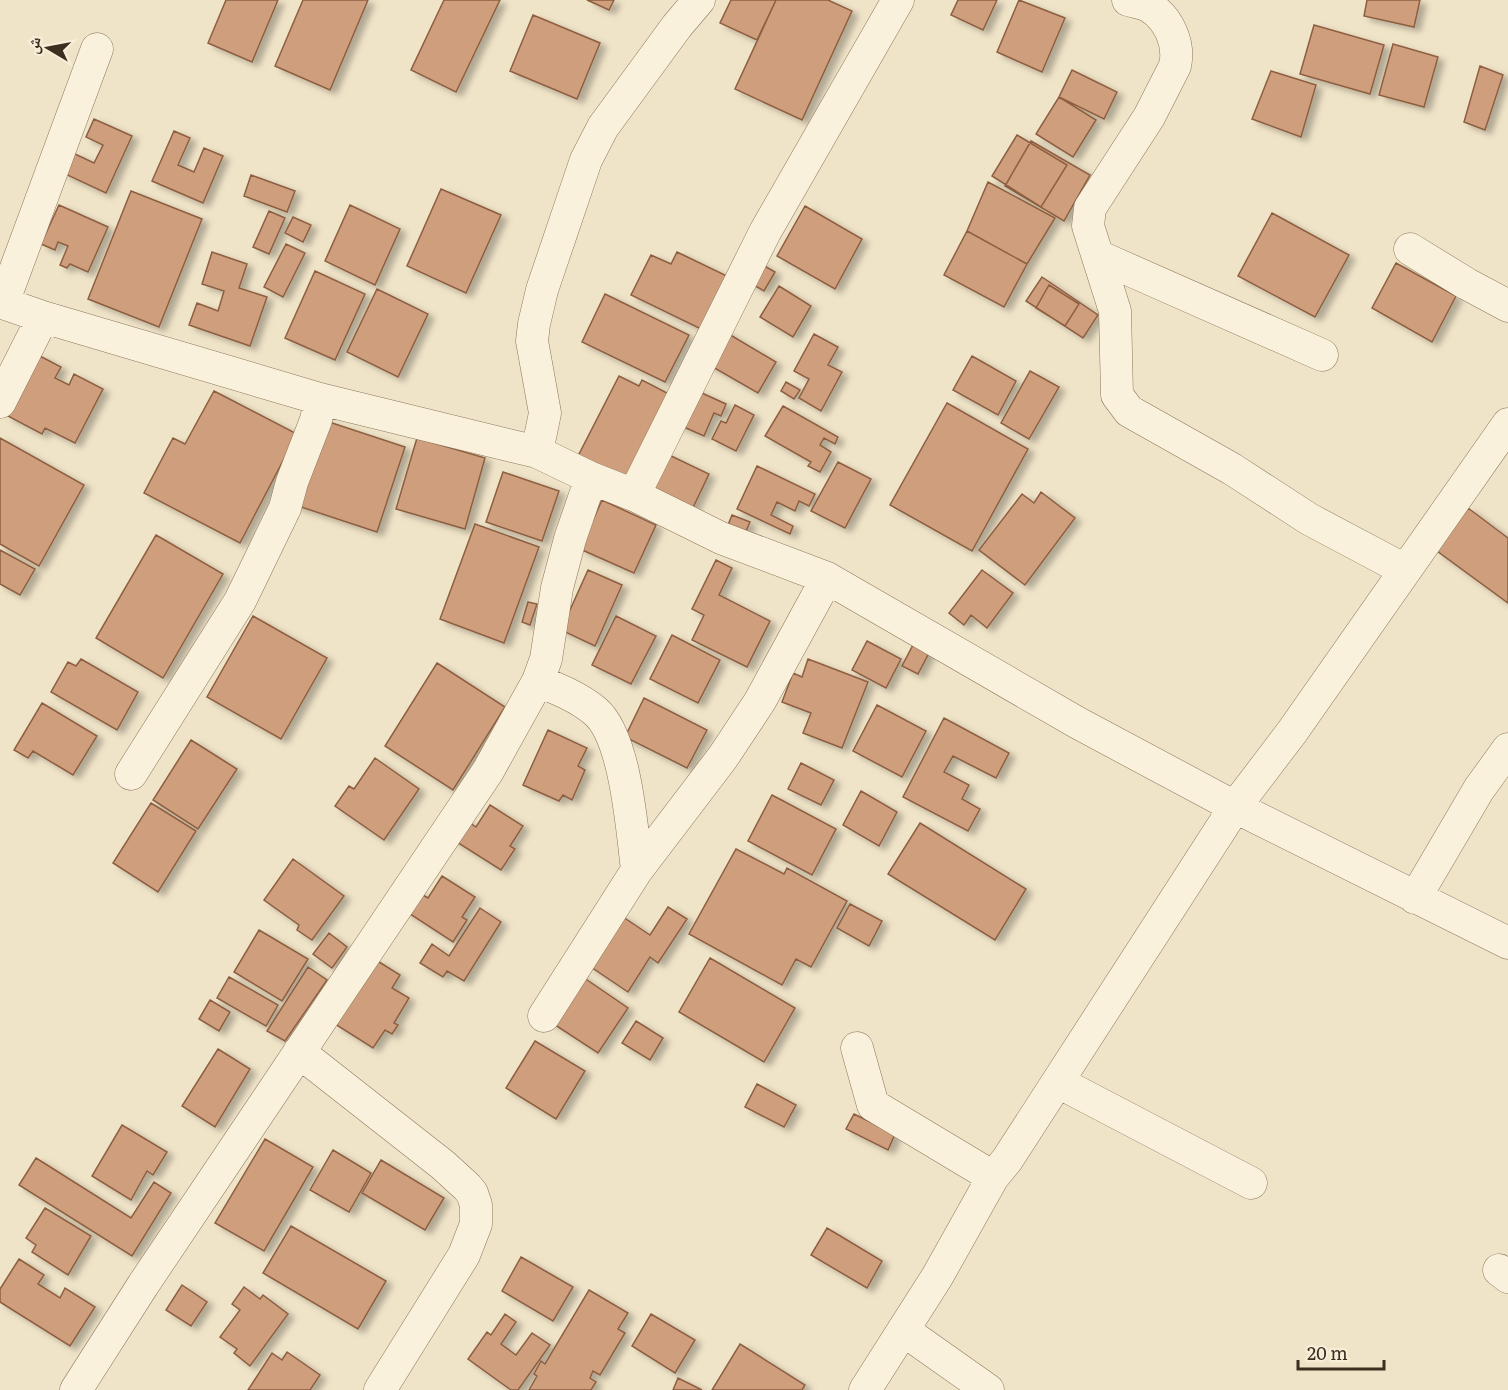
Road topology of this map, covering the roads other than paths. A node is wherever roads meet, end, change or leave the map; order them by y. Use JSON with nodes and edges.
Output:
{"nodes":[{"id":1,"x":699,"y":0,"type":"edge"},
{"id":2,"x":898,"y":0,"type":"edge"},
{"id":3,"x":1128,"y":0,"type":"edge"},
{"id":4,"x":97,"y":49,"type":"dead end"},
{"id":5,"x":1410,"y":249,"type":"dead end"},
{"id":6,"x":1098,"y":256,"type":"junction"},
{"id":7,"x":2,"y":302,"type":"edge"},
{"id":8,"x":1508,"y":306,"type":"edge"},
{"id":9,"x":43,"y":317,"type":"junction"},
{"id":10,"x":1322,"y":355,"type":"dead end"},
{"id":11,"x":320,"y":399,"type":"junction"},
{"id":12,"x":0,"y":402,"type":"edge"},
{"id":13,"x":1508,"y":424,"type":"edge"},
{"id":14,"x":537,"y":452,"type":"junction"},
{"id":15,"x":591,"y":478,"type":"junction"},
{"id":16,"x":634,"y":495,"type":"junction"},
{"id":17,"x":1405,"y":570,"type":"junction"},
{"id":18,"x":827,"y":578,"type":"junction"},
{"id":19,"x":538,"y":681,"type":"junction"},
{"id":20,"x":1508,"y":749,"type":"edge"},
{"id":21,"x":131,"y":774,"type":"dead end"},
{"id":22,"x":1235,"y":807,"type":"junction"},
{"id":23,"x":637,"y":870,"type":"junction"},
{"id":24,"x":1415,"y":898,"type":"junction"},
{"id":25,"x":1508,"y":943,"type":"edge"},
{"id":26,"x":544,"y":1016,"type":"dead end"},
{"id":27,"x":857,"y":1048,"type":"dead end"},
{"id":28,"x":299,"y":1052,"type":"junction"},
{"id":29,"x":1058,"y":1082,"type":"junction"},
{"id":30,"x":993,"y":1177,"type":"junction"},
{"id":31,"x":1251,"y":1183,"type":"dead end"},
{"id":32,"x":903,"y":1330,"type":"junction"},
{"id":33,"x":76,"y":1390,"type":"edge"},
{"id":34,"x":380,"y":1390,"type":"edge"},
{"id":35,"x":865,"y":1390,"type":"edge"},
{"id":36,"x":988,"y":1390,"type":"edge"}],
"edges":[{"from":1,"to":14,"type":"street"},
{"from":2,"to":16,"type":"street"},
{"from":3,"to":6,"type":"street"},
{"from":4,"to":7,"type":"street"},
{"from":5,"to":8,"type":"street"},
{"from":6,"to":10,"type":"street"},
{"from":6,"to":17,"type":"street"},
{"from":7,"to":9,"type":"street"},
{"from":9,"to":11,"type":"street"},
{"from":9,"to":12,"type":"street"},
{"from":11,"to":14,"type":"street"},
{"from":11,"to":21,"type":"street"},
{"from":13,"to":17,"type":"street"},
{"from":14,"to":15,"type":"street"},
{"from":15,"to":16,"type":"street"},
{"from":15,"to":19,"type":"street"},
{"from":16,"to":18,"type":"street"},
{"from":17,"to":22,"type":"street"},
{"from":18,"to":22,"type":"street"},
{"from":18,"to":23,"type":"street"},
{"from":19,"to":23,"type":"street"},
{"from":19,"to":28,"type":"street"},
{"from":20,"to":24,"type":"street"},
{"from":22,"to":24,"type":"street"},
{"from":22,"to":29,"type":"street"},
{"from":23,"to":26,"type":"street"},
{"from":24,"to":25,"type":"street"},
{"from":27,"to":30,"type":"street"},
{"from":28,"to":33,"type":"street"},
{"from":28,"to":34,"type":"street"},
{"from":29,"to":30,"type":"street"},
{"from":29,"to":31,"type":"street"},
{"from":30,"to":32,"type":"street"},
{"from":32,"to":35,"type":"street"},
{"from":32,"to":36,"type":"street"}]}
